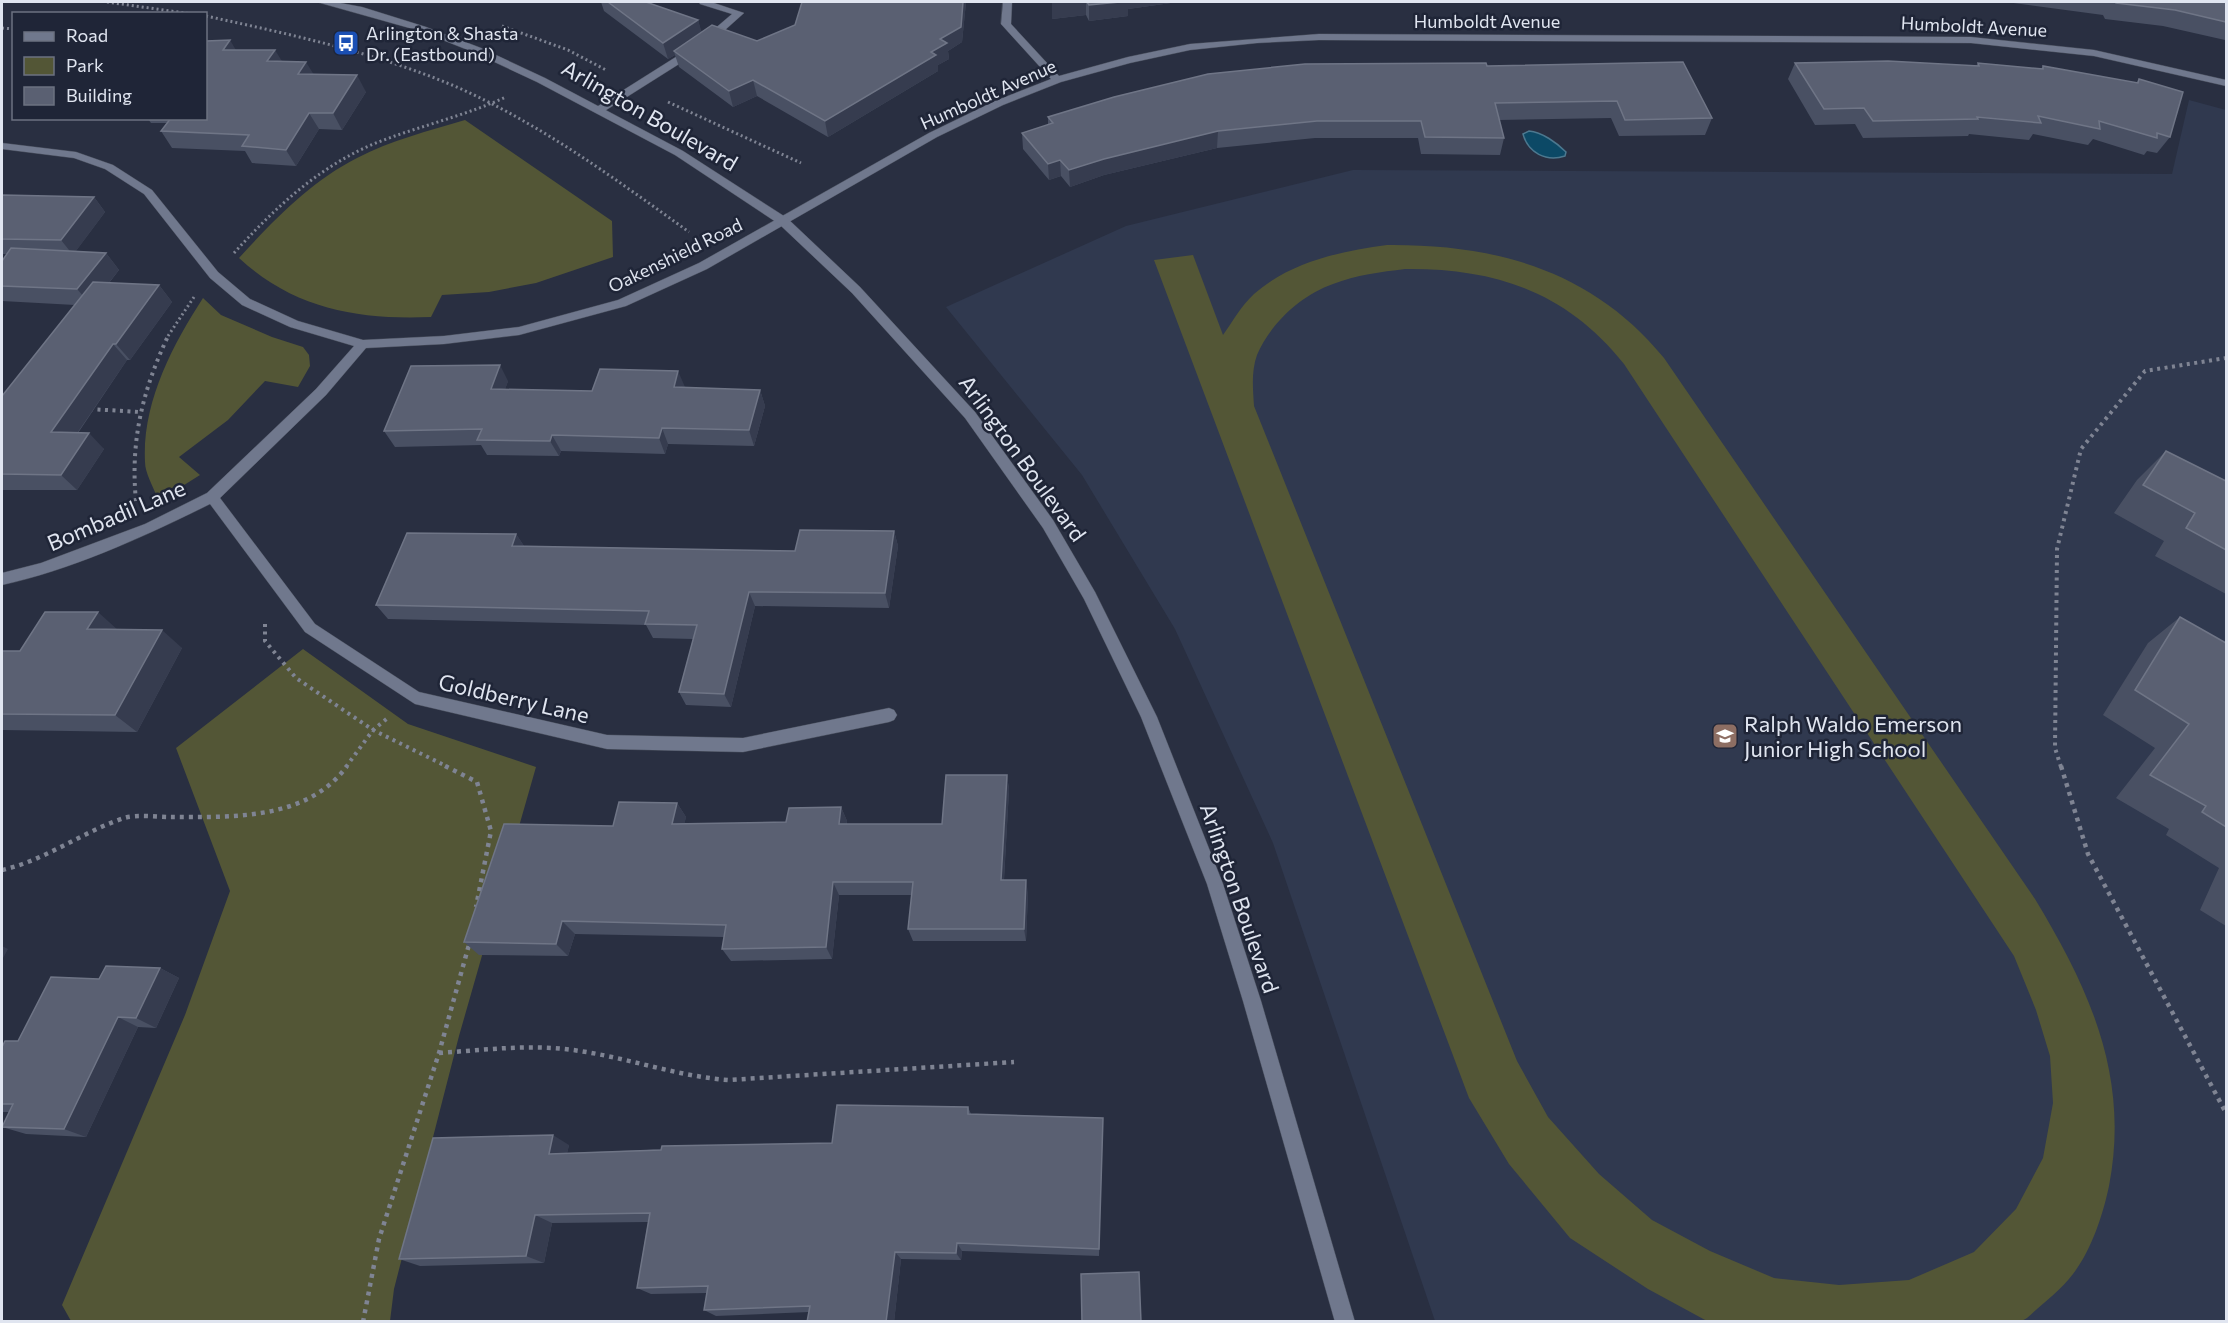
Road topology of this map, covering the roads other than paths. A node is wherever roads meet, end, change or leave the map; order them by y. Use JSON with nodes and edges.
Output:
{"nodes":[{"id":1,"x":328,"y":2,"type":"edge"},
{"id":2,"x":703,"y":2,"type":"edge"},
{"id":3,"x":1008,"y":2,"type":"edge"},
{"id":4,"x":1057,"y":80,"type":"junction"},
{"id":5,"x":2226,"y":83,"type":"edge"},
{"id":6,"x":599,"y":110,"type":"junction"},
{"id":7,"x":2,"y":146,"type":"edge"},
{"id":8,"x":783,"y":221,"type":"junction"},
{"id":9,"x":363,"y":344,"type":"junction"},
{"id":10,"x":212,"y":497,"type":"junction"},
{"id":11,"x":2,"y":579,"type":"edge"},
{"id":12,"x":889,"y":715,"type":"dead end"},
{"id":13,"x":1345,"y":1322,"type":"edge"}],
"edges":[{"from":1,"to":6,"type":"street","name":"Arlington Boulevard"},
{"from":2,"to":6,"type":"street"},
{"from":3,"to":4,"type":"street"},
{"from":4,"to":5,"type":"street","name":"Humboldt Avenue"},
{"from":4,"to":8,"type":"street","name":"Humboldt Avenue"},
{"from":6,"to":8,"type":"street","name":"Arlington Boulevard"},
{"from":7,"to":9,"type":"street","name":"Oakenshield Road"},
{"from":8,"to":9,"type":"street","name":"Oakenshield Road"},
{"from":8,"to":13,"type":"street","name":"Arlington Boulevard"},
{"from":9,"to":10,"type":"street","name":"Bombadil Lane"},
{"from":10,"to":11,"type":"street","name":"Bombadil Lane"},
{"from":10,"to":12,"type":"street","name":"Goldberry Lane"}]}
